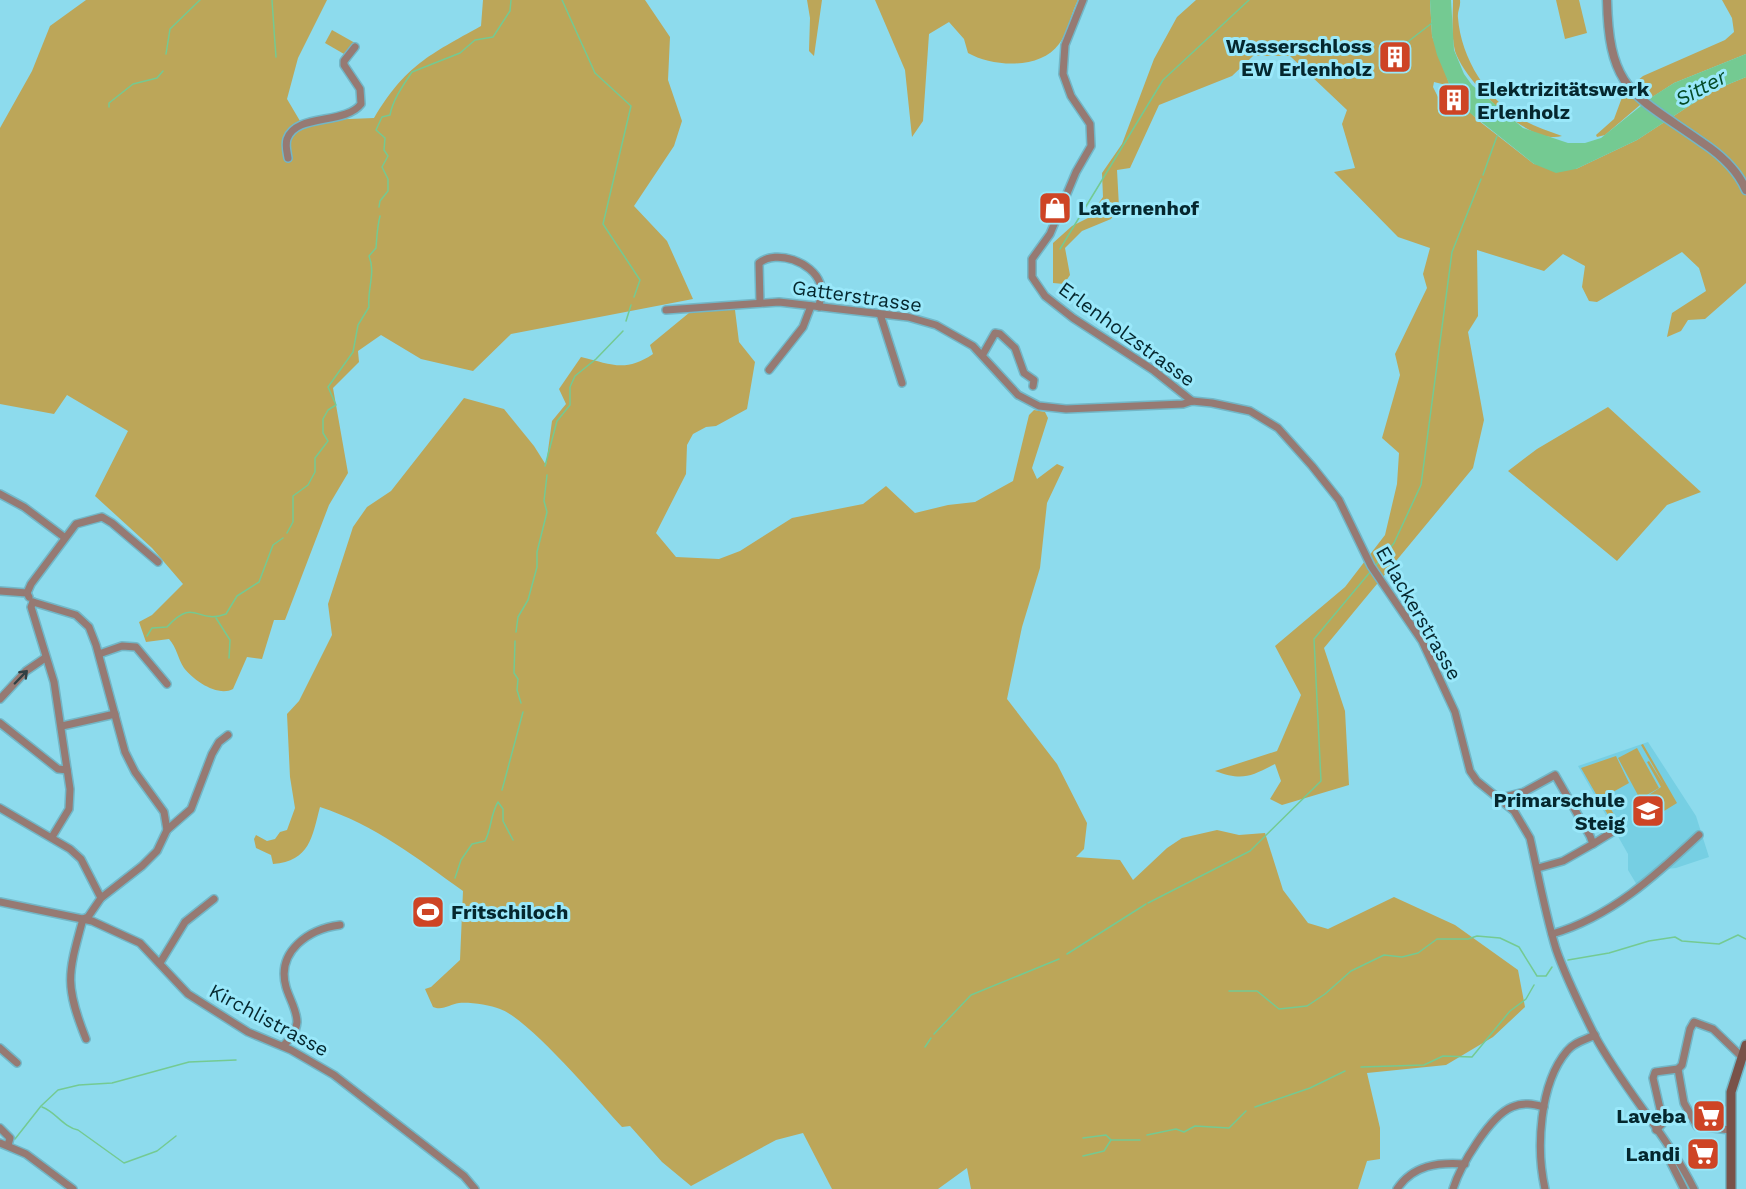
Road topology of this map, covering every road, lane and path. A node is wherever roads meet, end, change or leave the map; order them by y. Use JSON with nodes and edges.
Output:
{"nodes":[{"id":1,"x":1083,"y":0,"type":"edge"},
{"id":2,"x":1607,"y":0,"type":"edge"},
{"id":3,"x":355,"y":47,"type":"dead end"},
{"id":4,"x":288,"y":158,"type":"dead end"},
{"id":5,"x":1746,"y":190,"type":"edge"},
{"id":6,"x":760,"y":303,"type":"junction"},
{"id":7,"x":815,"y":306,"type":"junction"},
{"id":8,"x":666,"y":310,"type":"dead end"},
{"id":9,"x":880,"y":314,"type":"junction"},
{"id":10,"x":983,"y":354,"type":"junction"},
{"id":11,"x":769,"y":370,"type":"dead end"},
{"id":12,"x":902,"y":383,"type":"dead end"},
{"id":13,"x":1033,"y":386,"type":"dead end"},
{"id":14,"x":1192,"y":401,"type":"junction"},
{"id":15,"x":0,"y":494,"type":"edge"},
{"id":16,"x":64,"y":537,"type":"junction"},
{"id":17,"x":158,"y":562,"type":"dead end"},
{"id":18,"x":0,"y":591,"type":"edge"},
{"id":19,"x":27,"y":593,"type":"junction"},
{"id":20,"x":33,"y":602,"type":"junction"},
{"id":21,"x":99,"y":654,"type":"junction"},
{"id":22,"x":45,"y":658,"type":"junction"},
{"id":23,"x":167,"y":684,"type":"dead end"},
{"id":24,"x":0,"y":699,"type":"edge"},
{"id":25,"x":115,"y":714,"type":"junction"},
{"id":26,"x":0,"y":723,"type":"edge"},
{"id":27,"x":62,"y":726,"type":"junction"},
{"id":28,"x":228,"y":735,"type":"dead end"},
{"id":29,"x":67,"y":770,"type":"junction"},
{"id":30,"x":1515,"y":795,"type":"junction"},
{"id":31,"x":1501,"y":798,"type":"junction"},
{"id":32,"x":0,"y":808,"type":"edge"},
{"id":33,"x":1514,"y":811,"type":"junction"},
{"id":34,"x":167,"y":830,"type":"junction"},
{"id":35,"x":1614,"y":831,"type":"dead end"},
{"id":36,"x":1699,"y":835,"type":"dead end"},
{"id":37,"x":52,"y":837,"type":"junction"},
{"id":38,"x":1593,"y":844,"type":"junction"},
{"id":39,"x":1538,"y":868,"type":"junction"},
{"id":40,"x":101,"y":898,"type":"junction"},
{"id":41,"x":214,"y":899,"type":"dead end"},
{"id":42,"x":0,"y":902,"type":"edge"},
{"id":43,"x":83,"y":919,"type":"junction"},
{"id":44,"x":340,"y":925,"type":"dead end"},
{"id":45,"x":1552,"y":934,"type":"junction"},
{"id":46,"x":160,"y":963,"type":"junction"},
{"id":47,"x":1595,"y":1035,"type":"junction"},
{"id":48,"x":86,"y":1039,"type":"dead end"},
{"id":49,"x":1746,"y":1045,"type":"edge"},
{"id":50,"x":283,"y":1046,"type":"junction"},
{"id":51,"x":0,"y":1048,"type":"edge"},
{"id":52,"x":1741,"y":1056,"type":"junction"},
{"id":53,"x":17,"y":1063,"type":"dead end"},
{"id":54,"x":1678,"y":1069,"type":"junction"},
{"id":55,"x":1544,"y":1107,"type":"junction"},
{"id":56,"x":0,"y":1128,"type":"edge"},
{"id":57,"x":1656,"y":1130,"type":"junction"},
{"id":58,"x":1730,"y":1131,"type":"junction"},
{"id":59,"x":2,"y":1145,"type":"edge"},
{"id":60,"x":1671,"y":1163,"type":"dead end"},
{"id":61,"x":1465,"y":1164,"type":"junction"},
{"id":62,"x":73,"y":1189,"type":"edge"},
{"id":63,"x":475,"y":1189,"type":"edge"},
{"id":64,"x":1397,"y":1189,"type":"edge"},
{"id":65,"x":1453,"y":1189,"type":"edge"},
{"id":66,"x":1545,"y":1189,"type":"edge"},
{"id":67,"x":1684,"y":1189,"type":"edge"},
{"id":68,"x":1694,"y":1189,"type":"edge"},
{"id":69,"x":1731,"y":1189,"type":"edge"}],
"edges":[{"from":1,"to":14,"type":"street","name":"Erlenholzstrasse"},
{"from":2,"to":5,"type":"street"},
{"from":3,"to":4,"type":"street"},
{"from":6,"to":7,"type":"street","name":"Gatterstrasse"},
{"from":6,"to":7,"type":"street"},
{"from":6,"to":8,"type":"street","name":"Gatterstrasse"},
{"from":7,"to":9,"type":"street","name":"Gatterstrasse"},
{"from":7,"to":11,"type":"street"},
{"from":9,"to":10,"type":"street","name":"Gatterstrasse"},
{"from":9,"to":12,"type":"street"},
{"from":10,"to":13,"type":"street"},
{"from":10,"to":14,"type":"street","name":"Gatterstrasse"},
{"from":14,"to":31,"type":"street","name":"Erlackerstrasse"},
{"from":15,"to":16,"type":"street"},
{"from":16,"to":17,"type":"street"},
{"from":16,"to":19,"type":"street"},
{"from":18,"to":19,"type":"street"},
{"from":19,"to":20,"type":"street"},
{"from":20,"to":21,"type":"street"},
{"from":20,"to":22,"type":"street"},
{"from":21,"to":23,"type":"street"},
{"from":21,"to":25,"type":"street"},
{"from":24,"to":22,"type":"street","one_way":true},
{"from":22,"to":27,"type":"street"},
{"from":25,"to":27,"type":"street"},
{"from":25,"to":34,"type":"street"},
{"from":26,"to":29,"type":"street"},
{"from":27,"to":29,"type":"street"},
{"from":28,"to":34,"type":"street"},
{"from":29,"to":37,"type":"street"},
{"from":30,"to":31,"type":"street"},
{"from":30,"to":33,"type":"street"},
{"from":30,"to":38,"type":"street"},
{"from":31,"to":33,"type":"street","name":"Erlackerstrasse"},
{"from":32,"to":37,"type":"street"},
{"from":33,"to":39,"type":"street","name":"Erlackerstrasse"},
{"from":34,"to":40,"type":"street"},
{"from":35,"to":38,"type":"street"},
{"from":36,"to":45,"type":"street"},
{"from":37,"to":40,"type":"street"},
{"from":38,"to":39,"type":"street"},
{"from":39,"to":45,"type":"street","name":"Erlackerstrasse"},
{"from":40,"to":43,"type":"street"},
{"from":41,"to":46,"type":"street"},
{"from":42,"to":43,"type":"street","name":"Kirchlistrasse"},
{"from":43,"to":46,"type":"street","name":"Kirchlistrasse"},
{"from":43,"to":48,"type":"street"},
{"from":44,"to":50,"type":"street"},
{"from":45,"to":47,"type":"street","name":"Erlackerstrasse"},
{"from":46,"to":50,"type":"street","name":"Kirchlistrasse"},
{"from":47,"to":55,"type":"street"},
{"from":47,"to":57,"type":"street","name":"Erlackerstrasse"},
{"from":49,"to":52,"type":"main road"},
{"from":50,"to":63,"type":"street","name":"Kirchlistrasse"},
{"from":51,"to":53,"type":"street"},
{"from":52,"to":54,"type":"street"},
{"from":52,"to":58,"type":"main road"},
{"from":54,"to":57,"type":"street"},
{"from":54,"to":58,"type":"street"},
{"from":55,"to":61,"type":"street"},
{"from":55,"to":66,"type":"street"},
{"from":56,"to":59,"type":"street"},
{"from":57,"to":68,"type":"street","name":"Erlackerstrasse"},
{"from":58,"to":69,"type":"main road"},
{"from":59,"to":62,"type":"street"},
{"from":60,"to":67,"type":"street"},
{"from":61,"to":64,"type":"street"},
{"from":61,"to":65,"type":"street"}]}
